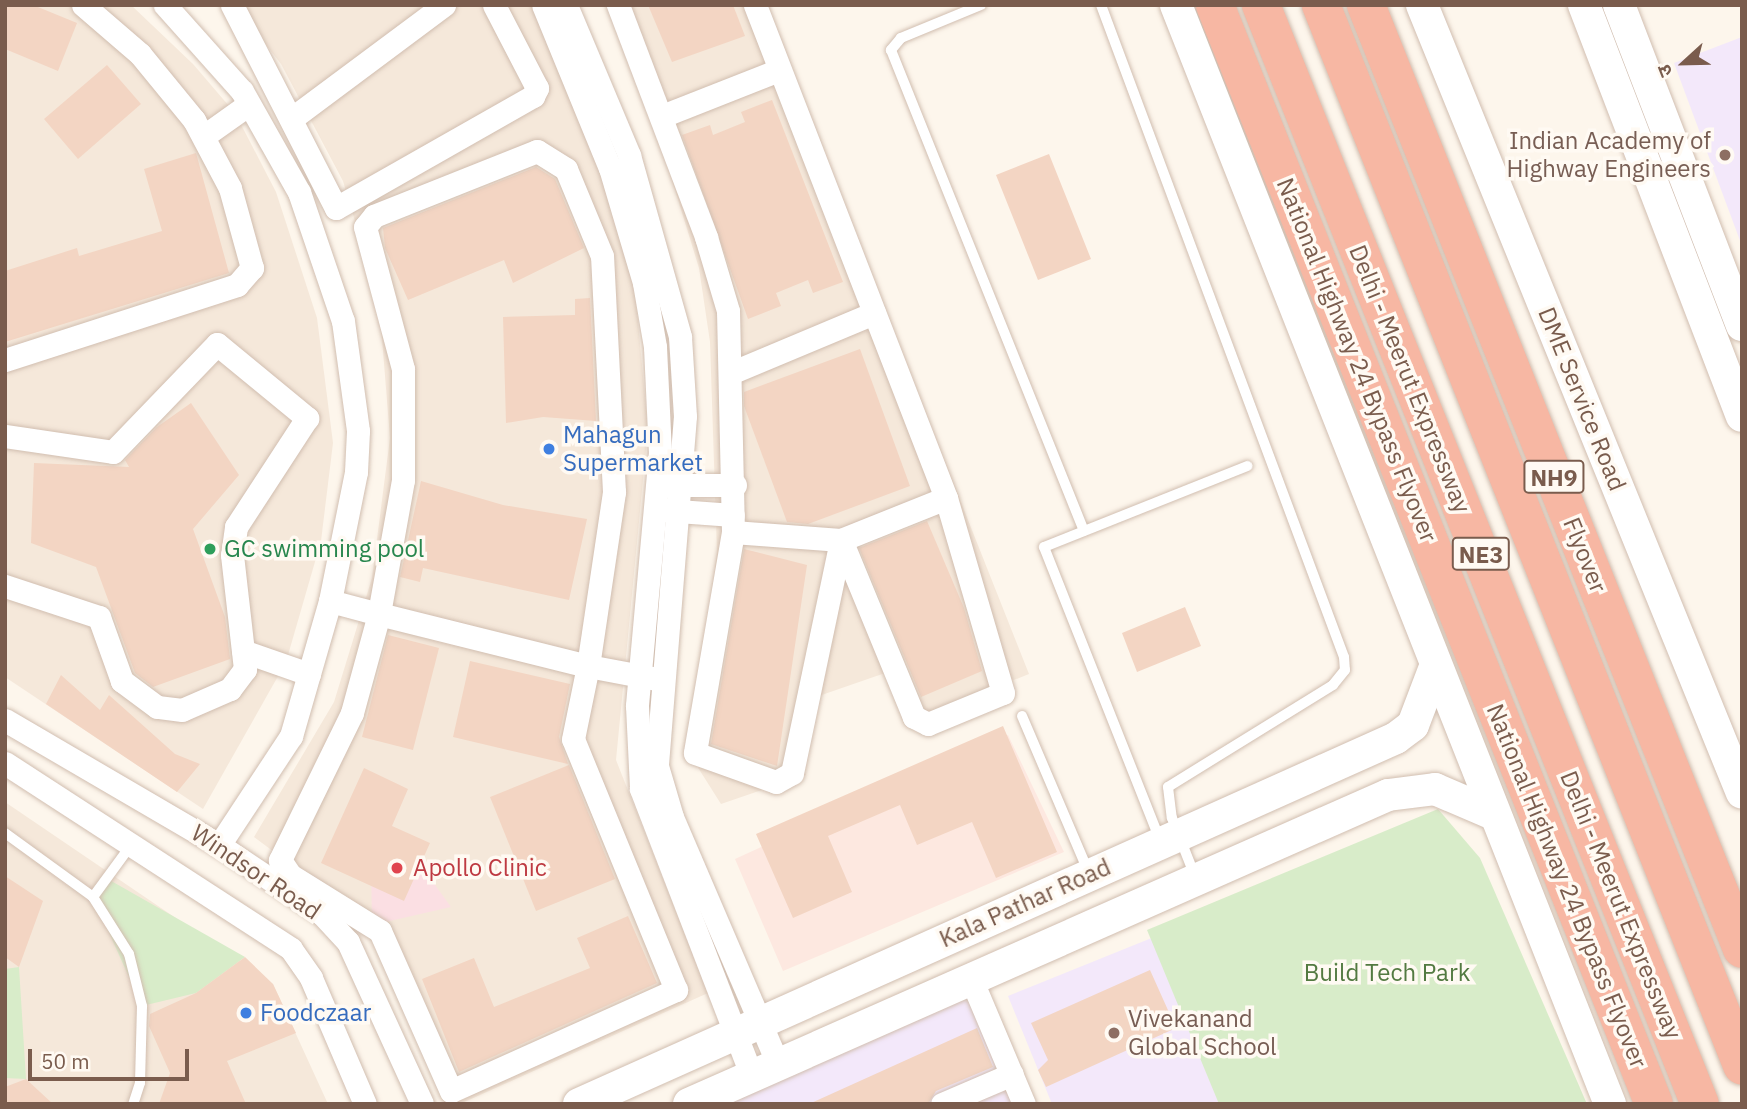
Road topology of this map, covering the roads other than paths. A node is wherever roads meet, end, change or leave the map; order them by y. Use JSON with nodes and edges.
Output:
{"nodes":[{"id":1,"x":83,"y":5,"type":"edge"},
{"id":2,"x":165,"y":5,"type":"edge"},
{"id":3,"x":232,"y":5,"type":"edge"},
{"id":4,"x":444,"y":5,"type":"edge"},
{"id":5,"x":494,"y":5,"type":"edge"},
{"id":6,"x":543,"y":5,"type":"edge"},
{"id":7,"x":566,"y":5,"type":"edge"},
{"id":8,"x":618,"y":5,"type":"edge"},
{"id":9,"x":755,"y":5,"type":"edge"},
{"id":10,"x":981,"y":5,"type":"edge"},
{"id":11,"x":1101,"y":5,"type":"edge"},
{"id":12,"x":1176,"y":5,"type":"edge"},
{"id":13,"x":1215,"y":5,"type":"edge"},
{"id":14,"x":1261,"y":5,"type":"edge"},
{"id":15,"x":1321,"y":5,"type":"edge"},
{"id":16,"x":1366,"y":5,"type":"edge"},
{"id":17,"x":1422,"y":5,"type":"edge"},
{"id":18,"x":1584,"y":5,"type":"edge"},
{"id":19,"x":1619,"y":5,"type":"edge"},
{"id":20,"x":779,"y":70,"type":"junction"},
{"id":21,"x":249,"y":104,"type":"junction"},
{"id":22,"x":662,"y":116,"type":"junction"},
{"id":23,"x":292,"y":119,"type":"junction"},
{"id":24,"x":204,"y":136,"type":"junction"},
{"id":25,"x":1706,"y":231,"type":"junction"},
{"id":26,"x":1675,"y":243,"type":"junction"},
{"id":27,"x":874,"y":313,"type":"junction"},
{"id":28,"x":1742,"y":325,"type":"edge"},
{"id":29,"x":5,"y":360,"type":"edge"},
{"id":30,"x":733,"y":372,"type":"junction"},
{"id":31,"x":1742,"y":416,"type":"edge"},
{"id":32,"x":5,"y":436,"type":"edge"},
{"id":33,"x":1248,"y":466,"type":"dead end"},
{"id":34,"x":670,"y":485,"type":"junction"},
{"id":35,"x":735,"y":485,"type":"junction"},
{"id":36,"x":946,"y":498,"type":"junction"},
{"id":37,"x":668,"y":511,"type":"junction"},
{"id":38,"x":733,"y":524,"type":"junction"},
{"id":39,"x":1083,"y":531,"type":"junction"},
{"id":40,"x":841,"y":540,"type":"junction"},
{"id":41,"x":5,"y":586,"type":"edge"},
{"id":42,"x":330,"y":601,"type":"junction"},
{"id":43,"x":379,"y":614,"type":"junction"},
{"id":44,"x":243,"y":651,"type":"junction"},
{"id":45,"x":588,"y":666,"type":"junction"},
{"id":46,"x":1435,"y":667,"type":"junction"},
{"id":47,"x":309,"y":674,"type":"junction"},
{"id":48,"x":638,"y":677,"type":"junction"},
{"id":49,"x":662,"y":680,"type":"junction"},
{"id":50,"x":1021,"y":716,"type":"dead end"},
{"id":51,"x":5,"y":719,"type":"edge"},
{"id":52,"x":5,"y":764,"type":"edge"},
{"id":53,"x":1742,"y":793,"type":"edge"},
{"id":54,"x":1493,"y":814,"type":"junction"},
{"id":55,"x":5,"y":833,"type":"edge"},
{"id":56,"x":1170,"y":839,"type":"junction"},
{"id":57,"x":132,"y":842,"type":"junction"},
{"id":58,"x":219,"y":845,"type":"junction"},
{"id":59,"x":1089,"y":875,"type":"junction"},
{"id":60,"x":1198,"y":883,"type":"junction"},
{"id":61,"x":93,"y":897,"type":"junction"},
{"id":62,"x":1742,"y":949,"type":"edge"},
{"id":63,"x":972,"y":981,"type":"junction"},
{"id":64,"x":748,"y":1026,"type":"junction"},
{"id":65,"x":1742,"y":1065,"type":"edge"},
{"id":66,"x":765,"y":1070,"type":"junction"},
{"id":67,"x":1012,"y":1074,"type":"junction"},
{"id":68,"x":133,"y":1104,"type":"edge"},
{"id":69,"x":365,"y":1104,"type":"edge"},
{"id":70,"x":422,"y":1104,"type":"edge"},
{"id":71,"x":579,"y":1104,"type":"edge"},
{"id":72,"x":689,"y":1104,"type":"edge"},
{"id":73,"x":942,"y":1104,"type":"edge"},
{"id":74,"x":1024,"y":1104,"type":"edge"},
{"id":75,"x":1610,"y":1104,"type":"edge"},
{"id":76,"x":1654,"y":1104,"type":"edge"},
{"id":77,"x":1700,"y":1104,"type":"edge"}],
"edges":[{"from":1,"to":24,"type":"street"},
{"from":2,"to":21,"type":"street"},
{"from":3,"to":23,"type":"street"},
{"from":4,"to":23,"type":"street"},
{"from":5,"to":23,"type":"street"},
{"from":6,"to":34,"type":"street"},
{"from":7,"to":34,"type":"street"},
{"from":8,"to":22,"type":"street"},
{"from":9,"to":20,"type":"street"},
{"from":10,"to":39,"type":"lane"},
{"from":11,"to":56,"type":"lane"},
{"from":12,"to":46,"type":"street"},
{"from":13,"to":76,"type":"highway","name":"National Highway 24 Bypass Flyover"},
{"from":14,"to":77,"type":"highway","name":"Delhi - Meerut Expressway","number":"NE3"},
{"from":15,"to":65,"type":"highway","name":"Delhi - Meerut Expressway","number":"NE3"},
{"from":16,"to":62,"type":"highway","name":"Flyover","number":"NH9"},
{"from":17,"to":53,"type":"street","name":"DME Service Road"},
{"from":18,"to":26,"type":"street"},
{"from":19,"to":25,"type":"street"},
{"from":20,"to":22,"type":"street"},
{"from":20,"to":27,"type":"street"},
{"from":21,"to":24,"type":"street"},
{"from":21,"to":42,"type":"street"},
{"from":22,"to":30,"type":"street"},
{"from":24,"to":29,"type":"street"},
{"from":25,"to":26,"type":"street"},
{"from":25,"to":28,"type":"street"},
{"from":26,"to":31,"type":"street"},
{"from":27,"to":30,"type":"street"},
{"from":27,"to":36,"type":"street"},
{"from":30,"to":35,"type":"street"},
{"from":32,"to":44,"type":"street"},
{"from":33,"to":39,"type":"lane"},
{"from":34,"to":35,"type":"street"},
{"from":34,"to":37,"type":"street"},
{"from":35,"to":38,"type":"street"},
{"from":36,"to":40,"type":"street"},
{"from":36,"to":40,"type":"street"},
{"from":37,"to":38,"type":"street"},
{"from":37,"to":48,"type":"street"},
{"from":37,"to":49,"type":"street"},
{"from":38,"to":40,"type":"street"},
{"from":38,"to":40,"type":"street"},
{"from":39,"to":56,"type":"lane"},
{"from":41,"to":44,"type":"street"},
{"from":42,"to":43,"type":"street"},
{"from":42,"to":47,"type":"street"},
{"from":43,"to":45,"type":"street"},
{"from":43,"to":45,"type":"street"},
{"from":43,"to":45,"type":"street"},
{"from":44,"to":47,"type":"street"},
{"from":45,"to":48,"type":"street"},
{"from":46,"to":54,"type":"street"},
{"from":46,"to":56,"type":"street","name":"Kala Pathar Road"},
{"from":47,"to":58,"type":"street"},
{"from":48,"to":49,"type":"street"},
{"from":48,"to":64,"type":"street"},
{"from":49,"to":64,"type":"street"},
{"from":50,"to":59,"type":"lane"},
{"from":51,"to":58,"type":"street","name":"Windsor Road"},
{"from":52,"to":57,"type":"street","name":"Windsor Road"},
{"from":54,"to":60,"type":"street","name":"Kala Pathar Road"},
{"from":54,"to":75,"type":"street"},
{"from":55,"to":61,"type":"lane"},
{"from":56,"to":59,"type":"street","name":"Kala Pathar Road"},
{"from":56,"to":60,"type":"lane"},
{"from":57,"to":61,"type":"lane"},
{"from":57,"to":69,"type":"street","name":"Windsor Road"},
{"from":58,"to":70,"type":"street","name":"Windsor Road"},
{"from":59,"to":64,"type":"street","name":"Kala Pathar Road"},
{"from":60,"to":63,"type":"street","name":"Kala Pathar Road"},
{"from":61,"to":68,"type":"lane"},
{"from":63,"to":66,"type":"street","name":"Kala Pathar Road"},
{"from":63,"to":67,"type":"street"},
{"from":64,"to":66,"type":"street"},
{"from":64,"to":71,"type":"street","name":"Kala Pathar Road"},
{"from":66,"to":72,"type":"street","name":"Kala Pathar Road"},
{"from":67,"to":73,"type":"street"},
{"from":67,"to":74,"type":"street"}]}
